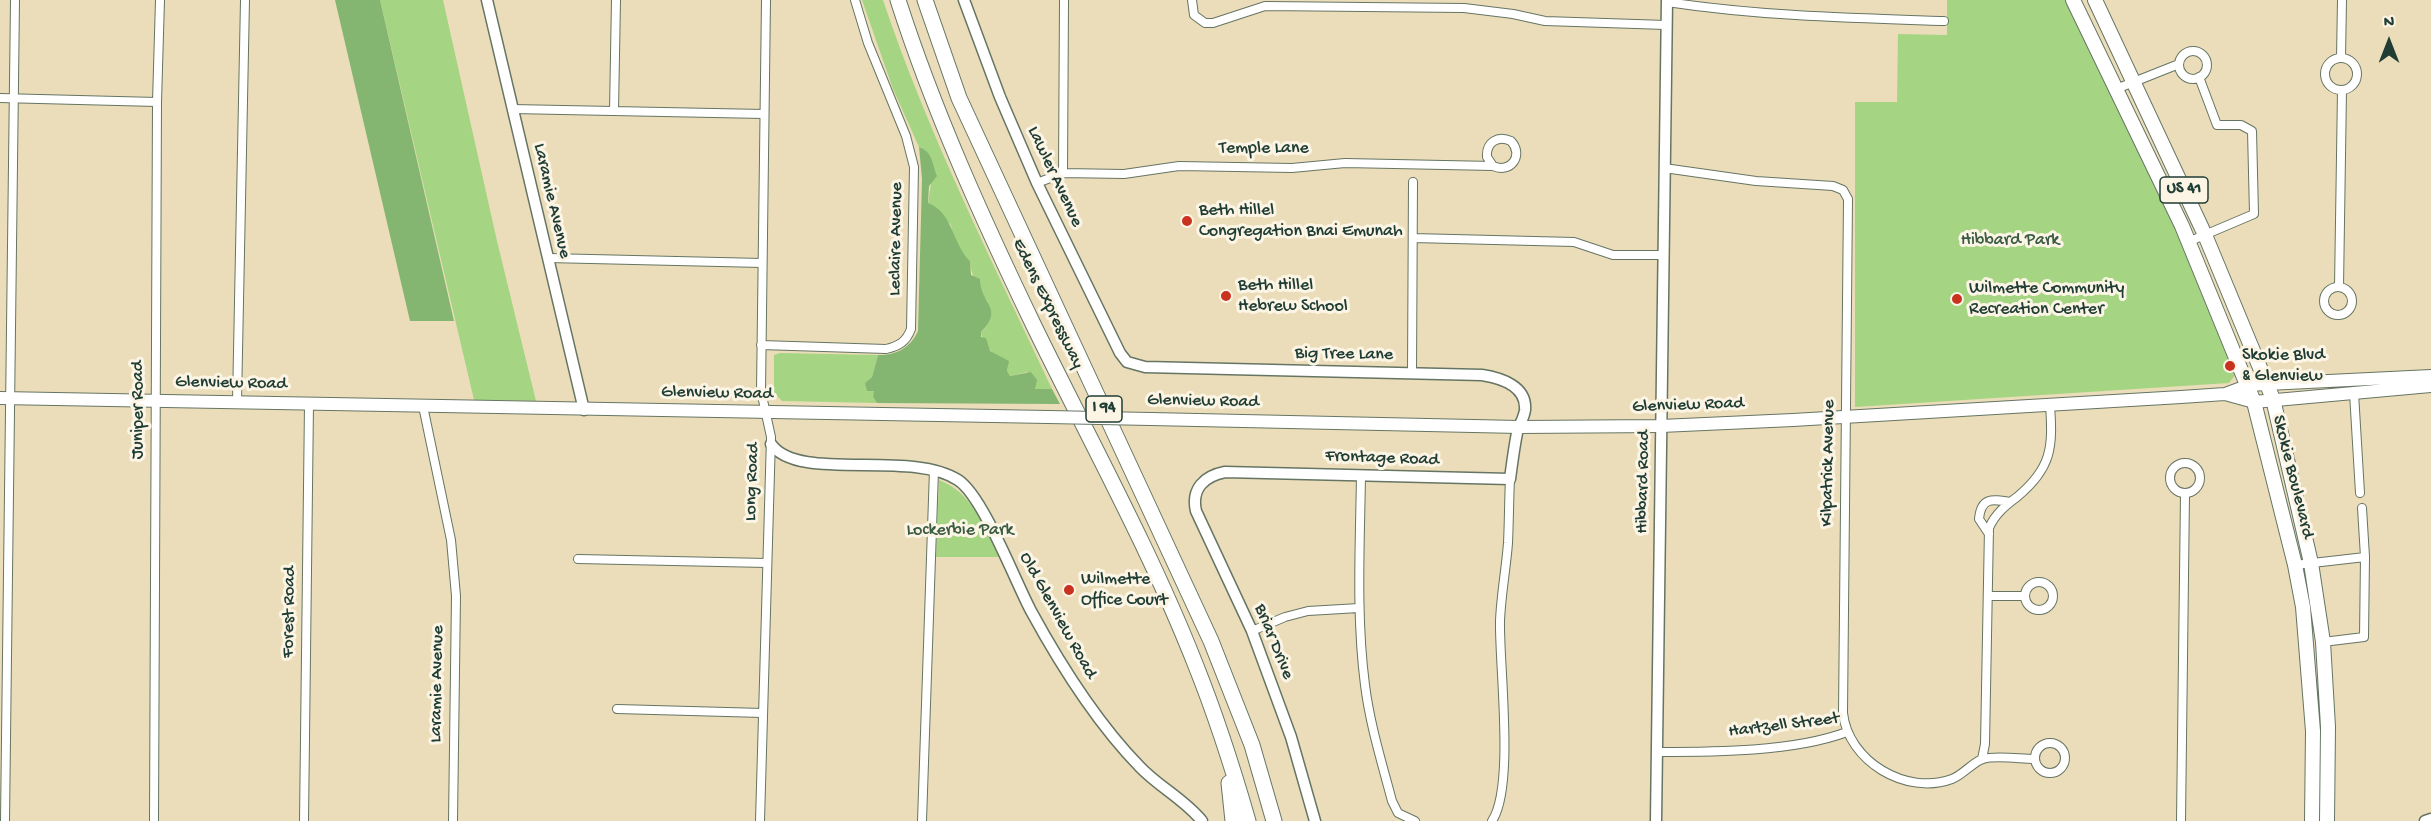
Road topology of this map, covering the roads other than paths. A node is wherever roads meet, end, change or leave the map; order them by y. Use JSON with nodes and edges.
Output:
{"nodes":[{"id":1,"x":15,"y":0,"type":"edge"},
{"id":2,"x":159,"y":0,"type":"edge"},
{"id":3,"x":245,"y":0,"type":"edge"},
{"id":4,"x":487,"y":0,"type":"edge"},
{"id":5,"x":616,"y":0,"type":"edge"},
{"id":6,"x":766,"y":0,"type":"edge"},
{"id":7,"x":855,"y":0,"type":"edge"},
{"id":8,"x":898,"y":0,"type":"edge"},
{"id":9,"x":925,"y":0,"type":"edge"},
{"id":10,"x":964,"y":0,"type":"edge"},
{"id":11,"x":1064,"y":0,"type":"edge"},
{"id":12,"x":1192,"y":0,"type":"edge"},
{"id":13,"x":1255,"y":0,"type":"edge"},
{"id":14,"x":2073,"y":0,"type":"edge"},
{"id":15,"x":2095,"y":0,"type":"edge"},
{"id":16,"x":2342,"y":0,"type":"edge"},
{"id":17,"x":1667,"y":1,"type":"edge"},
{"id":18,"x":1264,"y":6,"type":"junction"},
{"id":19,"x":1944,"y":21,"type":"dead end"},
{"id":20,"x":1666,"y":25,"type":"junction"},
{"id":21,"x":2341,"y":58,"type":"junction"},
{"id":22,"x":2179,"y":64,"type":"junction"},
{"id":23,"x":2199,"y":78,"type":"junction"},
{"id":24,"x":2134,"y":82,"type":"junction"},
{"id":25,"x":2116,"y":89,"type":"junction"},
{"id":26,"x":2342,"y":90,"type":"junction"},
{"id":27,"x":0,"y":98,"type":"edge"},
{"id":28,"x":14,"y":98,"type":"junction"},
{"id":29,"x":157,"y":102,"type":"junction"},
{"id":30,"x":512,"y":109,"type":"junction"},
{"id":31,"x":614,"y":111,"type":"junction"},
{"id":32,"x":764,"y":114,"type":"junction"},
{"id":33,"x":1493,"y":166,"type":"dead end"},
{"id":34,"x":1665,"y":168,"type":"junction"},
{"id":35,"x":1063,"y":173,"type":"junction"},
{"id":36,"x":1413,"y":182,"type":"dead end"},
{"id":37,"x":1037,"y":183,"type":"junction"},
{"id":38,"x":2205,"y":235,"type":"junction"},
{"id":39,"x":1413,"y":238,"type":"junction"},
{"id":40,"x":2188,"y":242,"type":"junction"},
{"id":41,"x":1663,"y":255,"type":"junction"},
{"id":42,"x":548,"y":258,"type":"junction"},
{"id":43,"x":762,"y":263,"type":"junction"},
{"id":44,"x":2339,"y":287,"type":"dead end"},
{"id":45,"x":761,"y":345,"type":"junction"},
{"id":46,"x":1128,"y":362,"type":"joint"},
{"id":47,"x":1412,"y":372,"type":"junction"},
{"id":48,"x":2431,"y":376,"type":"edge"},
{"id":49,"x":2267,"y":384,"type":"junction"},
{"id":50,"x":2249,"y":386,"type":"junction"},
{"id":51,"x":2431,"y":386,"type":"edge"},
{"id":52,"x":2354,"y":393,"type":"junction"},
{"id":53,"x":2225,"y":394,"type":"junction"},
{"id":54,"x":4,"y":398,"type":"edge"},
{"id":55,"x":2273,"y":399,"type":"junction"},
{"id":56,"x":156,"y":401,"type":"junction"},
{"id":57,"x":237,"y":402,"type":"junction"},
{"id":58,"x":2254,"y":402,"type":"junction"},
{"id":59,"x":309,"y":404,"type":"junction"},
{"id":60,"x":2050,"y":405,"type":"junction"},
{"id":61,"x":423,"y":406,"type":"junction"},
{"id":62,"x":584,"y":410,"type":"junction"},
{"id":63,"x":766,"y":412,"type":"junction"},
{"id":64,"x":1846,"y":417,"type":"junction"},
{"id":65,"x":1661,"y":426,"type":"junction"},
{"id":66,"x":1519,"y":427,"type":"junction"},
{"id":67,"x":771,"y":444,"type":"junction"},
{"id":68,"x":934,"y":470,"type":"junction"},
{"id":69,"x":1361,"y":475,"type":"junction"},
{"id":70,"x":1510,"y":479,"type":"junction"},
{"id":71,"x":1202,"y":481,"type":"joint"},
{"id":72,"x":2360,"y":493,"type":"dead end"},
{"id":73,"x":2185,"y":494,"type":"dead end"},
{"id":74,"x":2010,"y":502,"type":"junction"},
{"id":75,"x":2361,"y":508,"type":"dead end"},
{"id":76,"x":1989,"y":534,"type":"junction"},
{"id":77,"x":2365,"y":557,"type":"junction"},
{"id":78,"x":578,"y":559,"type":"dead end"},
{"id":79,"x":767,"y":563,"type":"junction"},
{"id":80,"x":2312,"y":563,"type":"junction"},
{"id":81,"x":2295,"y":565,"type":"junction"},
{"id":82,"x":1988,"y":596,"type":"junction"},
{"id":83,"x":2024,"y":596,"type":"dead end"},
{"id":84,"x":1359,"y":608,"type":"junction"},
{"id":85,"x":1252,"y":631,"type":"junction"},
{"id":86,"x":2323,"y":642,"type":"junction"},
{"id":87,"x":617,"y":709,"type":"dead end"},
{"id":88,"x":763,"y":713,"type":"junction"},
{"id":89,"x":1847,"y":732,"type":"junction"},
{"id":90,"x":1224,"y":744,"type":"junction"},
{"id":91,"x":1657,"y":752,"type":"junction"},
{"id":92,"x":1982,"y":759,"type":"junction"},
{"id":93,"x":2034,"y":759,"type":"dead end"},
{"id":94,"x":2431,"y":819,"type":"edge"},
{"id":95,"x":1494,"y":820,"type":"edge"},
{"id":96,"x":5,"y":821,"type":"edge"},
{"id":97,"x":154,"y":821,"type":"edge"},
{"id":98,"x":304,"y":821,"type":"edge"},
{"id":99,"x":453,"y":821,"type":"edge"},
{"id":100,"x":760,"y":821,"type":"edge"},
{"id":101,"x":922,"y":821,"type":"edge"},
{"id":102,"x":1202,"y":821,"type":"edge"},
{"id":103,"x":1233,"y":821,"type":"edge"},
{"id":104,"x":1248,"y":821,"type":"edge"},
{"id":105,"x":1274,"y":821,"type":"edge"},
{"id":106,"x":1315,"y":821,"type":"edge"},
{"id":107,"x":1415,"y":821,"type":"edge"},
{"id":108,"x":1656,"y":821,"type":"edge"},
{"id":109,"x":2181,"y":821,"type":"edge"},
{"id":110,"x":2312,"y":821,"type":"edge"},
{"id":111,"x":2327,"y":821,"type":"edge"},
{"id":112,"x":2425,"y":821,"type":"edge"}],
"edges":[{"from":1,"to":28,"type":"street"},
{"from":2,"to":29,"type":"street","name":"Juniper Road"},
{"from":3,"to":57,"type":"street"},
{"from":4,"to":30,"type":"street","name":"Laramie Avenue"},
{"from":5,"to":31,"type":"street"},
{"from":6,"to":32,"type":"street","name":"Long Road"},
{"from":7,"to":45,"type":"street","name":"Leclaire Avenue"},
{"from":8,"to":90,"type":"highway","name":"Edens Expressway","number":"I 94"},
{"from":9,"to":105,"type":"highway","name":"Edens Expressway","number":"I 94"},
{"from":10,"to":37,"type":"street","name":"Lawler Avenue"},
{"from":11,"to":35,"type":"street"},
{"from":12,"to":18,"type":"street"},
{"from":13,"to":18,"type":"street"},
{"from":14,"to":25,"type":"main road","name":"Skokie Boulevard","number":"US 41"},
{"from":15,"to":24,"type":"main road","name":"Skokie Boulevard","number":"US 41"},
{"from":16,"to":21,"type":"street"},
{"from":17,"to":19,"type":"street"},
{"from":17,"to":20,"type":"street","name":"Hibbard Road"},
{"from":18,"to":20,"type":"street"},
{"from":20,"to":34,"type":"street","name":"Hibbard Road"},
{"from":21,"to":26,"type":"street"},
{"from":21,"to":26,"type":"street"},
{"from":22,"to":23,"type":"street"},
{"from":22,"to":23,"type":"street"},
{"from":22,"to":24,"type":"street"},
{"from":23,"to":38,"type":"street"},
{"from":24,"to":25,"type":"street"},
{"from":24,"to":38,"type":"main road","name":"Skokie Boulevard","number":"US 41"},
{"from":25,"to":40,"type":"main road","name":"Skokie Boulevard","number":"US 41"},
{"from":26,"to":44,"type":"street"},
{"from":27,"to":28,"type":"street"},
{"from":28,"to":29,"type":"street"},
{"from":28,"to":54,"type":"street"},
{"from":29,"to":56,"type":"street","name":"Juniper Road"},
{"from":30,"to":31,"type":"street"},
{"from":30,"to":42,"type":"street","name":"Laramie Avenue"},
{"from":31,"to":32,"type":"street"},
{"from":32,"to":43,"type":"street","name":"Long Road"},
{"from":33,"to":35,"type":"street","name":"Temple Lane"},
{"from":34,"to":41,"type":"street","name":"Hibbard Road"},
{"from":34,"to":64,"type":"street","name":"Kilpatrick Avenue"},
{"from":35,"to":37,"type":"street","name":"Temple Lane"},
{"from":36,"to":39,"type":"street"},
{"from":37,"to":46,"type":"street","name":"Lawler Avenue"},
{"from":38,"to":40,"type":"street"},
{"from":38,"to":49,"type":"main road","name":"Skokie Boulevard","number":"US 41"},
{"from":39,"to":41,"type":"street"},
{"from":39,"to":47,"type":"street"},
{"from":40,"to":50,"type":"main road","name":"Skokie Boulevard","number":"US 41"},
{"from":41,"to":65,"type":"street","name":"Hibbard Road"},
{"from":42,"to":43,"type":"street"},
{"from":42,"to":62,"type":"street","name":"Laramie Avenue"},
{"from":43,"to":45,"type":"street","name":"Long Road"},
{"from":45,"to":63,"type":"street","name":"Long Road"},
{"from":46,"to":47,"type":"street","name":"Big Tree Lane"},
{"from":47,"to":66,"type":"street","name":"Big Tree Lane"},
{"from":48,"to":49,"type":"main road","name":"Glenview Road"},
{"from":49,"to":50,"type":"main road","name":"Glenview Road"},
{"from":49,"to":55,"type":"main road","name":"Skokie Boulevard","number":"US 41"},
{"from":50,"to":53,"type":"main road","name":"Glenview Road"},
{"from":50,"to":58,"type":"main road","name":"Skokie Boulevard","number":"US 41"},
{"from":51,"to":52,"type":"main road","name":"Glenview Road"},
{"from":52,"to":55,"type":"main road","name":"Glenview Road"},
{"from":52,"to":72,"type":"street"},
{"from":53,"to":58,"type":"main road","name":"Glenview Road"},
{"from":53,"to":60,"type":"main road","name":"Glenview Road"},
{"from":54,"to":56,"type":"main road","name":"Glenview Road"},
{"from":54,"to":96,"type":"street"},
{"from":55,"to":58,"type":"main road","name":"Glenview Road"},
{"from":55,"to":80,"type":"main road","name":"Skokie Boulevard","number":"US 41"},
{"from":56,"to":57,"type":"main road","name":"Glenview Road"},
{"from":56,"to":97,"type":"street","name":"Juniper Road"},
{"from":57,"to":59,"type":"main road","name":"Glenview Road"},
{"from":58,"to":81,"type":"main road","name":"Skokie Boulevard","number":"US 41"},
{"from":59,"to":61,"type":"main road","name":"Glenview Road"},
{"from":59,"to":98,"type":"street","name":"Forest Road"},
{"from":60,"to":64,"type":"main road","name":"Glenview Road"},
{"from":60,"to":74,"type":"street"},
{"from":61,"to":62,"type":"main road","name":"Glenview Road"},
{"from":61,"to":99,"type":"street","name":"Laramie Avenue"},
{"from":62,"to":63,"type":"main road","name":"Glenview Road"},
{"from":63,"to":66,"type":"main road","name":"Glenview Road","bridge":true},
{"from":63,"to":67,"type":"street","name":"Long Road"},
{"from":64,"to":65,"type":"main road","name":"Glenview Road"},
{"from":64,"to":89,"type":"street","name":"Kilpatrick Avenue"},
{"from":65,"to":66,"type":"main road","name":"Glenview Road"},
{"from":65,"to":91,"type":"street","name":"Hibbard Road"},
{"from":66,"to":70,"type":"street"},
{"from":67,"to":68,"type":"street","name":"Old Glenview Road"},
{"from":67,"to":79,"type":"street","name":"Long Road"},
{"from":68,"to":101,"type":"street"},
{"from":68,"to":102,"type":"street","name":"Old Glenview Road"},
{"from":69,"to":70,"type":"street","name":"Frontage Road"},
{"from":69,"to":71,"type":"street","name":"Frontage Road"},
{"from":69,"to":84,"type":"street"},
{"from":70,"to":95,"type":"street"},
{"from":71,"to":85,"type":"street","name":"Briar Drive"},
{"from":73,"to":109,"type":"street"},
{"from":74,"to":76,"type":"street"},
{"from":74,"to":76,"type":"street"},
{"from":75,"to":77,"type":"street"},
{"from":76,"to":82,"type":"street"},
{"from":77,"to":80,"type":"street"},
{"from":77,"to":86,"type":"street"},
{"from":78,"to":79,"type":"street"},
{"from":79,"to":88,"type":"street","name":"Long Road"},
{"from":80,"to":81,"type":"street"},
{"from":80,"to":86,"type":"main road","name":"Skokie Boulevard","number":"US 41"},
{"from":81,"to":110,"type":"main road","name":"Skokie Boulevard","number":"US 41"},
{"from":82,"to":83,"type":"street"},
{"from":82,"to":92,"type":"street"},
{"from":84,"to":85,"type":"street"},
{"from":84,"to":107,"type":"street"},
{"from":85,"to":106,"type":"street","name":"Briar Drive"},
{"from":86,"to":111,"type":"main road","name":"Skokie Boulevard","number":"US 41"},
{"from":87,"to":88,"type":"street"},
{"from":88,"to":100,"type":"street","name":"Long Road"},
{"from":89,"to":91,"type":"street","name":"Hartzell Street"},
{"from":89,"to":92,"type":"street","name":"Hartzell Street"},
{"from":90,"to":103,"type":"highway"},
{"from":90,"to":104,"type":"highway","name":"Edens Expressway","number":"I 94"},
{"from":91,"to":108,"type":"street","name":"Hibbard Road"},
{"from":92,"to":93,"type":"street"},
{"from":94,"to":112,"type":"street"}]}
